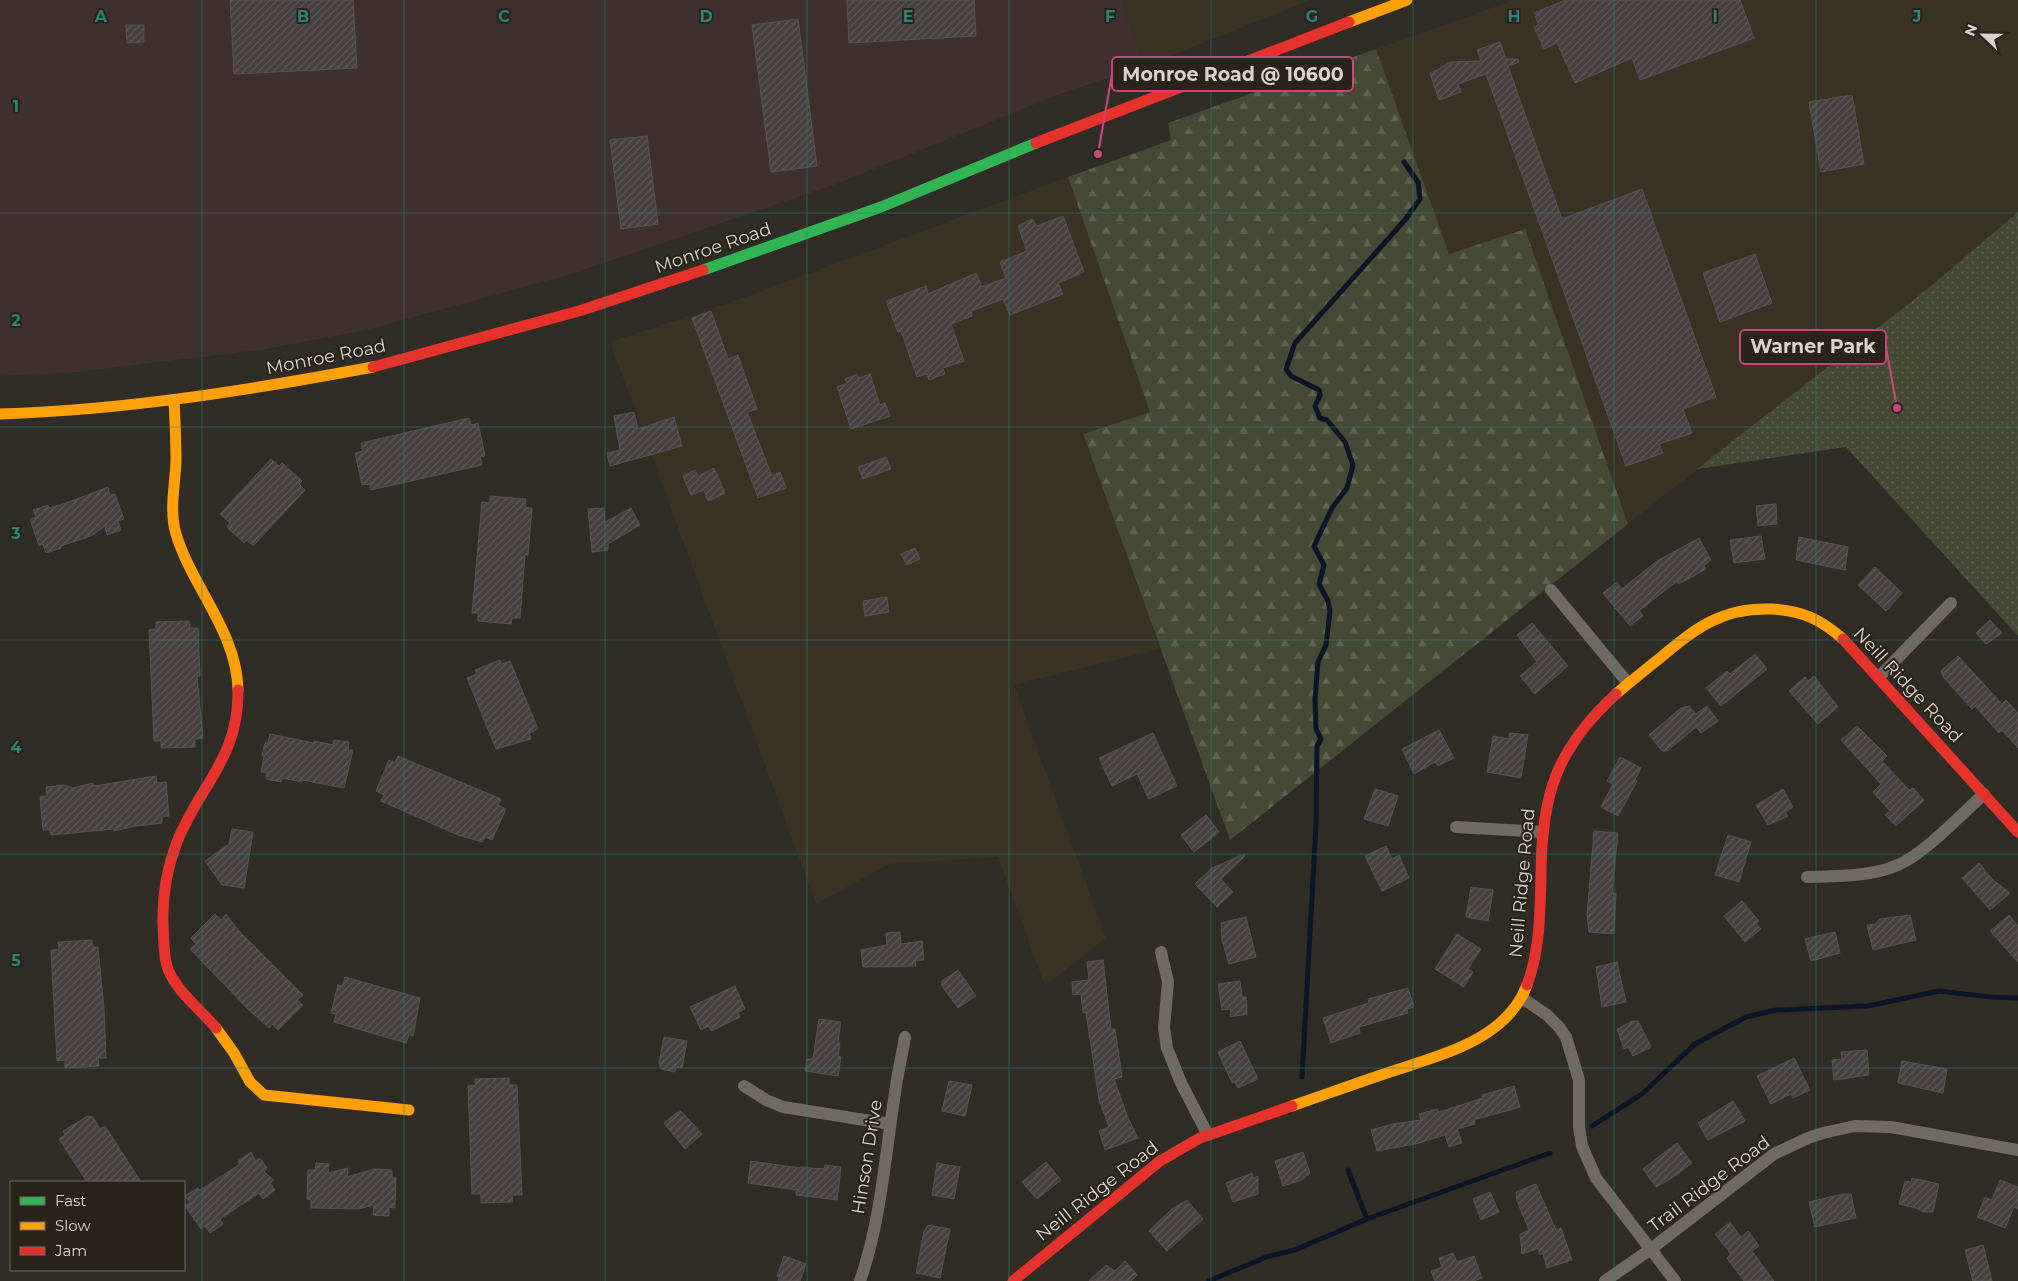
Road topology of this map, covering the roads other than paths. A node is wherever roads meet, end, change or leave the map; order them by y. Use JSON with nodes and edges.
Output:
{"nodes":[{"id":1,"x":1407,"y":0,"type":"edge"},
{"id":2,"x":174,"y":400,"type":"junction"},
{"id":3,"x":0,"y":414,"type":"edge"},
{"id":4,"x":1551,"y":590,"type":"dead end"},
{"id":5,"x":1952,"y":602,"type":"dead end"},
{"id":6,"x":1879,"y":677,"type":"junction"},
{"id":7,"x":1628,"y":683,"type":"junction"},
{"id":8,"x":1984,"y":794,"type":"junction"},
{"id":9,"x":1456,"y":827,"type":"dead end"},
{"id":10,"x":1543,"y":832,"type":"junction"},
{"id":11,"x":2018,"y":832,"type":"edge"},
{"id":12,"x":1807,"y":877,"type":"dead end"},
{"id":13,"x":1161,"y":952,"type":"dead end"},
{"id":14,"x":1522,"y":998,"type":"junction"},
{"id":15,"x":905,"y":1037,"type":"dead end"},
{"id":16,"x":744,"y":1086,"type":"dead end"},
{"id":17,"x":409,"y":1110,"type":"dead end"},
{"id":18,"x":890,"y":1124,"type":"junction"},
{"id":19,"x":1208,"y":1136,"type":"junction"},
{"id":20,"x":2018,"y":1150,"type":"edge"},
{"id":21,"x":1651,"y":1249,"type":"junction"},
{"id":22,"x":860,"y":1281,"type":"edge"},
{"id":23,"x":1012,"y":1281,"type":"edge"},
{"id":24,"x":1604,"y":1281,"type":"edge"},
{"id":25,"x":1675,"y":1281,"type":"edge"}],
"edges":[{"from":1,"to":2,"type":"street","name":"Monroe Road"},
{"from":2,"to":3,"type":"street","name":"Monroe Road"},
{"from":2,"to":17,"type":"street"},
{"from":4,"to":7,"type":"street"},
{"from":5,"to":6,"type":"street"},
{"from":6,"to":7,"type":"street","name":"Neill Ridge Road"},
{"from":6,"to":8,"type":"street","name":"Neill Ridge Road"},
{"from":7,"to":10,"type":"street","name":"Neill Ridge Road"},
{"from":8,"to":11,"type":"street","name":"Neill Ridge Road"},
{"from":8,"to":12,"type":"street"},
{"from":9,"to":10,"type":"street"},
{"from":10,"to":14,"type":"street","name":"Neill Ridge Road"},
{"from":13,"to":19,"type":"street"},
{"from":14,"to":19,"type":"street","name":"Neill Ridge Road"},
{"from":14,"to":21,"type":"street"},
{"from":15,"to":18,"type":"street","name":"Hinson Drive"},
{"from":16,"to":18,"type":"street"},
{"from":18,"to":22,"type":"street","name":"Hinson Drive"},
{"from":19,"to":23,"type":"street","name":"Neill Ridge Road"},
{"from":20,"to":21,"type":"street","name":"Trail Ridge Road"},
{"from":21,"to":24,"type":"street","name":"Trail Ridge Road"},
{"from":21,"to":25,"type":"street"}]}
